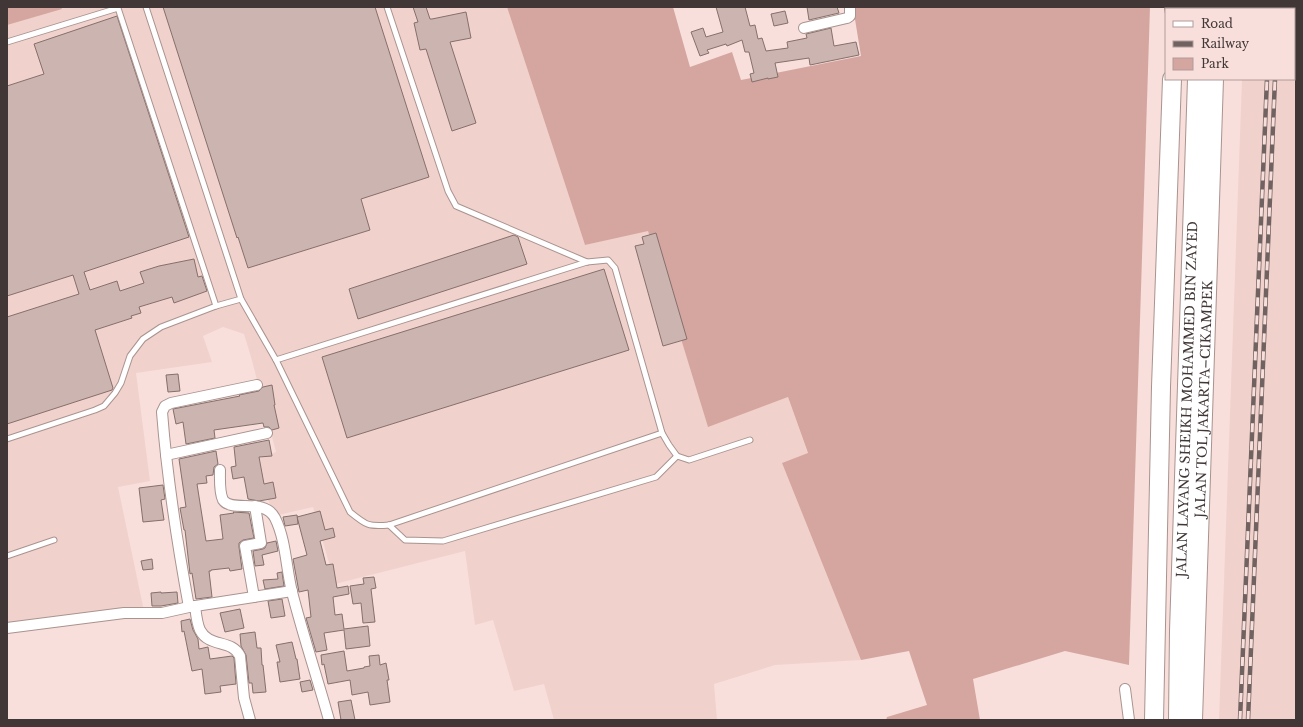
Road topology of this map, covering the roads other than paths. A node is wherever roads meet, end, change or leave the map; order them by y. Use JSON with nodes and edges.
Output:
{"nodes":[{"id":1,"x":119,"y":7,"type":"edge"},
{"id":2,"x":146,"y":7,"type":"edge"},
{"id":3,"x":387,"y":7,"type":"edge"},
{"id":4,"x":850,"y":7,"type":"edge"},
{"id":5,"x":804,"y":28,"type":"dead end"},
{"id":6,"x":7,"y":42,"type":"edge"},
{"id":7,"x":1172,"y":80,"type":"edge"},
{"id":8,"x":1186,"y":80,"type":"edge"},
{"id":9,"x":1197,"y":80,"type":"edge"},
{"id":10,"x":1214,"y":80,"type":"edge"},
{"id":11,"x":587,"y":262,"type":"junction"},
{"id":12,"x":241,"y":299,"type":"junction"},
{"id":13,"x":216,"y":306,"type":"junction"},
{"id":14,"x":276,"y":360,"type":"junction"},
{"id":15,"x":257,"y":385,"type":"dead end"},
{"id":16,"x":267,"y":433,"type":"dead end"},
{"id":17,"x":662,"y":433,"type":"junction"},
{"id":18,"x":7,"y":439,"type":"edge"},
{"id":19,"x":750,"y":440,"type":"dead end"},
{"id":20,"x":166,"y":455,"type":"junction"},
{"id":21,"x":677,"y":456,"type":"junction"},
{"id":22,"x":220,"y":470,"type":"dead end"},
{"id":23,"x":256,"y":506,"type":"junction"},
{"id":24,"x":389,"y":524,"type":"junction"},
{"id":25,"x":54,"y":540,"type":"dead end"},
{"id":26,"x":7,"y":556,"type":"edge"},
{"id":27,"x":292,"y":591,"type":"junction"},
{"id":28,"x":254,"y":597,"type":"junction"},
{"id":29,"x":192,"y":607,"type":"junction"},
{"id":30,"x":7,"y":628,"type":"edge"},
{"id":31,"x":1125,"y":689,"type":"dead end"},
{"id":32,"x":250,"y":720,"type":"edge"},
{"id":33,"x":329,"y":720,"type":"edge"},
{"id":34,"x":1129,"y":720,"type":"edge"},
{"id":35,"x":1154,"y":720,"type":"edge"},
{"id":36,"x":1168,"y":720,"type":"edge"},
{"id":37,"x":1178,"y":720,"type":"edge"},
{"id":38,"x":1193,"y":720,"type":"edge"}],
"edges":[{"from":1,"to":6,"type":"lane"},
{"from":1,"to":13,"type":"lane"},
{"from":2,"to":12,"type":"lane"},
{"from":3,"to":11,"type":"lane"},
{"from":4,"to":5,"type":"street"},
{"from":7,"to":35,"type":"highway"},
{"from":8,"to":36,"type":"highway","name":"JALAN LAYANG SHEIKH MOHAMMED BIN ZAYED"},
{"from":9,"to":37,"type":"highway","name":"JALAN LAYANG SHEIKH MOHAMMED BIN ZAYED"},
{"from":10,"to":38,"type":"highway","name":"JALAN TOL JAKARTA–CIKAMPEK"},
{"from":11,"to":14,"type":"lane"},
{"from":11,"to":17,"type":"lane"},
{"from":12,"to":13,"type":"lane"},
{"from":12,"to":14,"type":"lane"},
{"from":13,"to":18,"type":"lane"},
{"from":14,"to":24,"type":"lane"},
{"from":15,"to":20,"type":"street"},
{"from":16,"to":20,"type":"street"},
{"from":17,"to":21,"type":"lane"},
{"from":17,"to":24,"type":"lane"},
{"from":19,"to":21,"type":"lane"},
{"from":20,"to":29,"type":"street"},
{"from":21,"to":24,"type":"lane"},
{"from":22,"to":23,"type":"street"},
{"from":23,"to":27,"type":"street"},
{"from":23,"to":28,"type":"street"},
{"from":25,"to":26,"type":"lane"},
{"from":27,"to":28,"type":"street"},
{"from":27,"to":33,"type":"street"},
{"from":28,"to":29,"type":"street"},
{"from":29,"to":30,"type":"street"},
{"from":29,"to":32,"type":"street"},
{"from":31,"to":34,"type":"street"}]}
